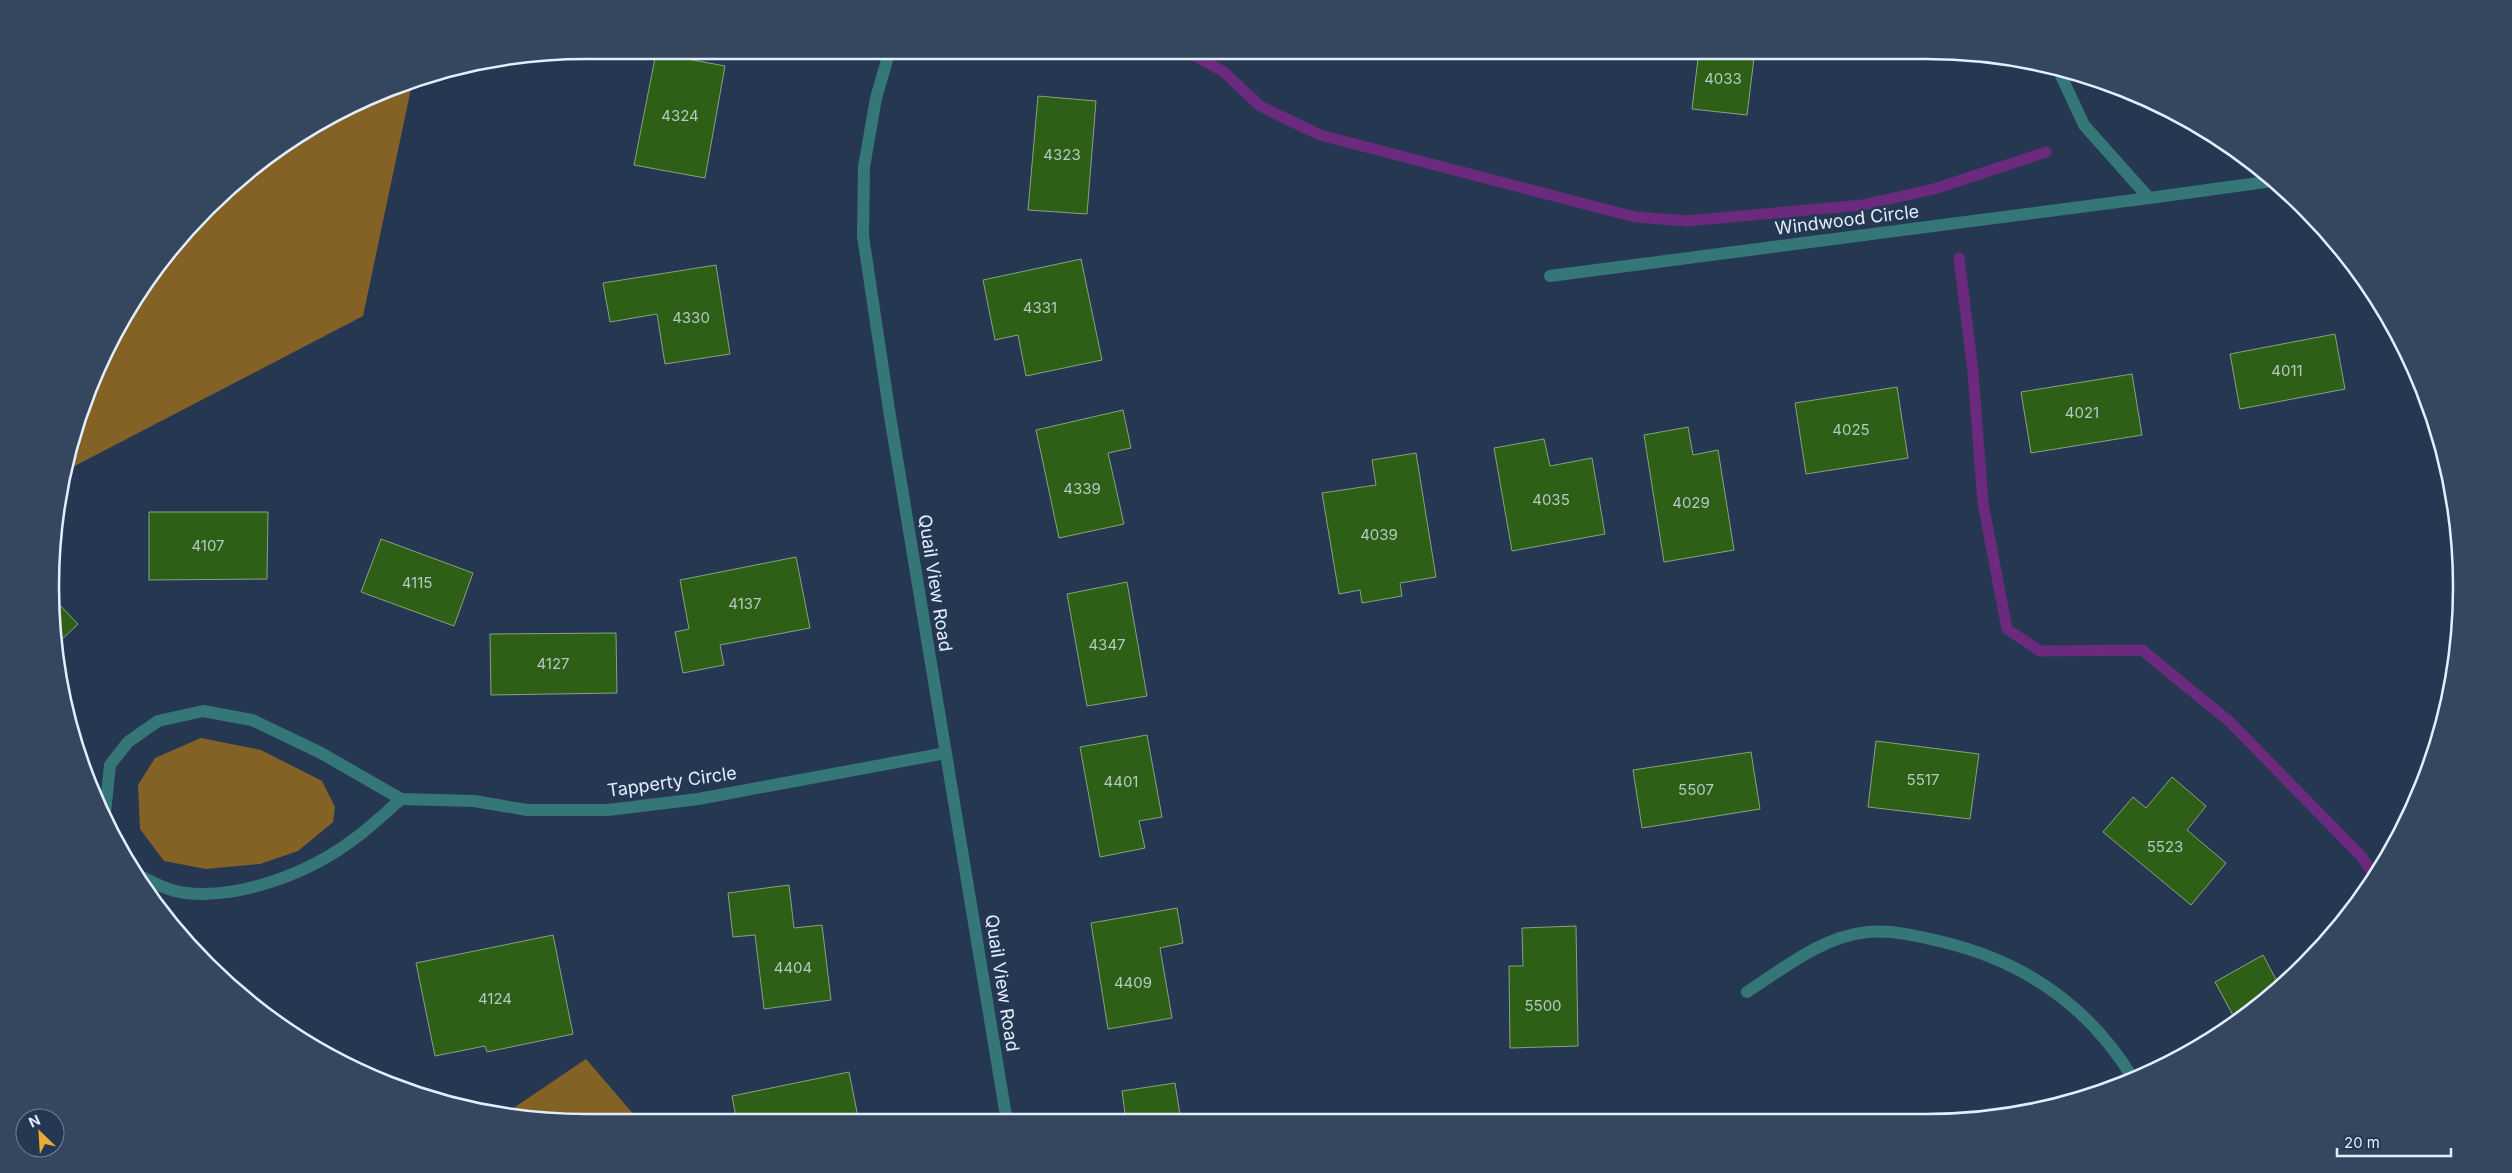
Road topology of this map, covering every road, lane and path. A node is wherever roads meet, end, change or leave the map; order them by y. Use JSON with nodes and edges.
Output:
{"nodes":[{"id":1,"x":887,"y":59,"type":"edge"},
{"id":2,"x":2062,"y":77,"type":"edge"},
{"id":3,"x":2264,"y":182,"type":"edge"},
{"id":4,"x":2149,"y":198,"type":"junction"},
{"id":5,"x":1550,"y":276,"type":"dead end"},
{"id":6,"x":946,"y":753,"type":"junction"},
{"id":7,"x":401,"y":799,"type":"junction"},
{"id":8,"x":106,"y":804,"type":"edge"},
{"id":9,"x":148,"y":880,"type":"edge"},
{"id":10,"x":1747,"y":992,"type":"dead end"},
{"id":11,"x":2129,"y":1073,"type":"edge"},
{"id":12,"x":1006,"y":1114,"type":"edge"}],
"edges":[{"from":1,"to":6,"type":"street","name":"Quail View Road"},
{"from":2,"to":4,"type":"street"},
{"from":3,"to":4,"type":"street","name":"Windwood Circle"},
{"from":4,"to":5,"type":"street","name":"Windwood Circle"},
{"from":6,"to":7,"type":"street","name":"Tapperty Circle"},
{"from":6,"to":12,"type":"street","name":"Quail View Road"},
{"from":7,"to":8,"type":"street","name":"Tapperty Circle"},
{"from":7,"to":9,"type":"street"},
{"from":10,"to":11,"type":"street"}]}
